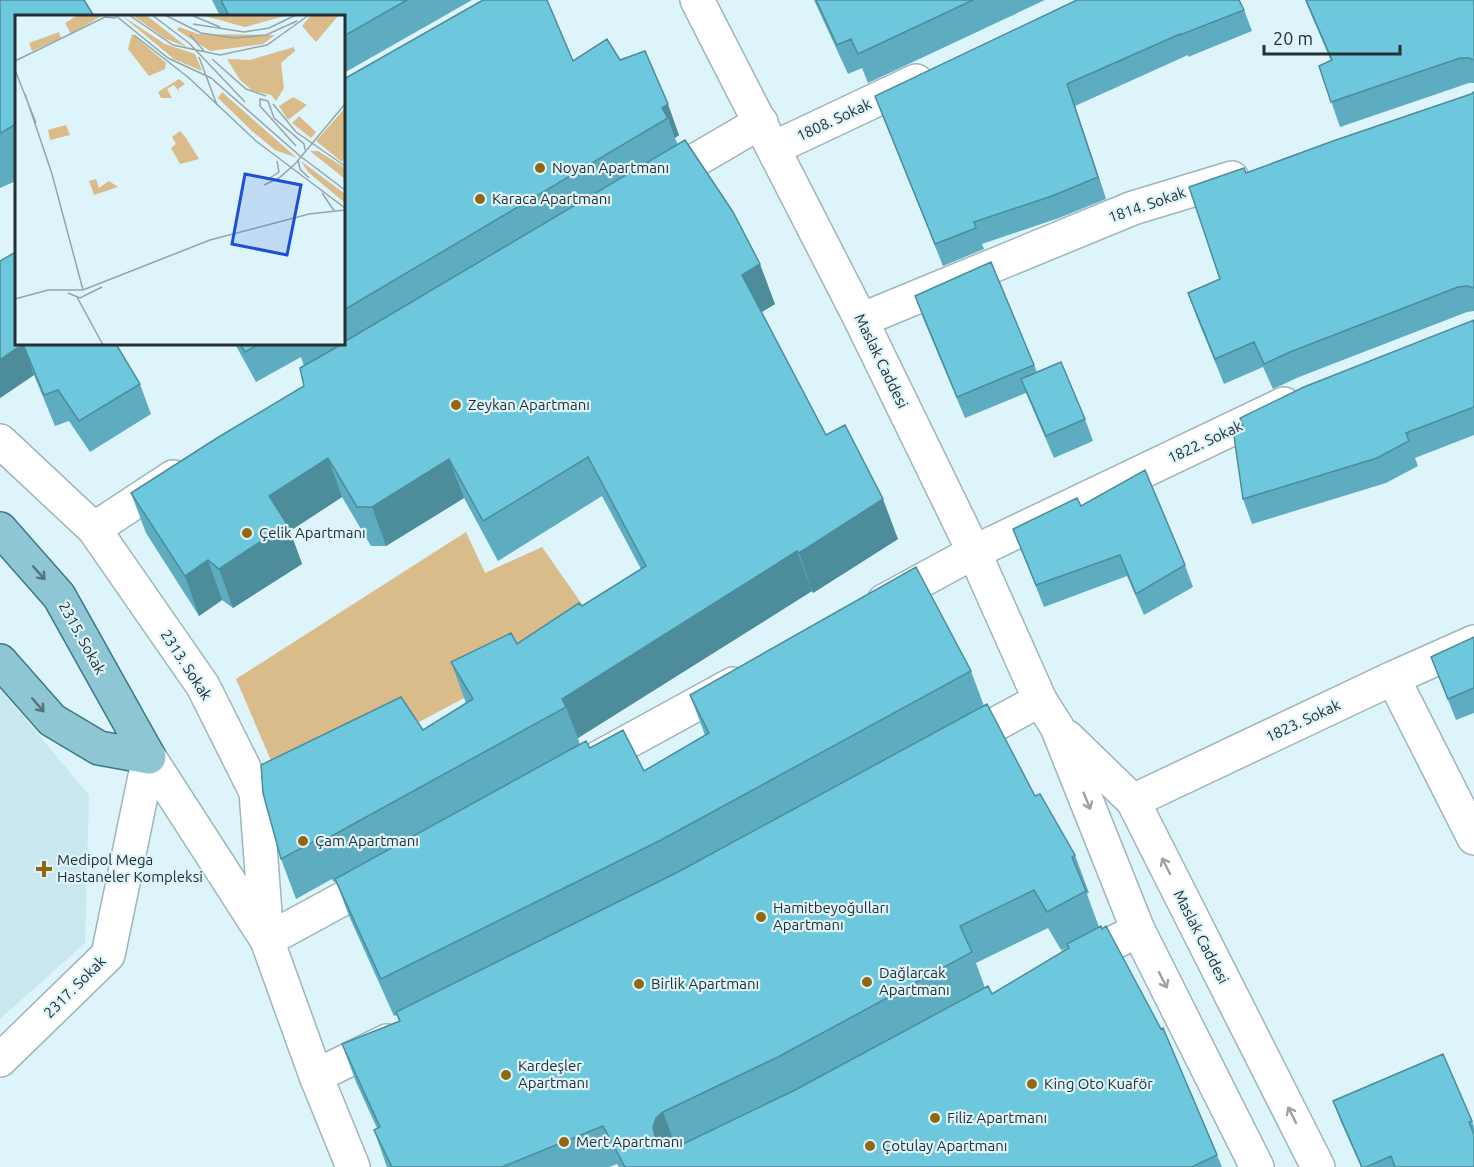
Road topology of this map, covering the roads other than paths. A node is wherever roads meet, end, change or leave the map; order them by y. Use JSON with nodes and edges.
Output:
{"nodes":[{"id":1,"x":697,"y":0,"type":"edge"},
{"id":2,"x":942,"y":69,"type":"edge"},
{"id":3,"x":767,"y":135,"type":"junction"},
{"id":4,"x":1257,"y":171,"type":"edge"},
{"id":5,"x":639,"y":194,"type":"edge"},
{"id":6,"x":861,"y":320,"type":"junction"},
{"id":7,"x":1306,"y":394,"type":"edge"},
{"id":8,"x":0,"y":441,"type":"edge"},
{"id":9,"x":193,"y":464,"type":"edge"},
{"id":10,"x":94,"y":529,"type":"junction"},
{"id":11,"x":0,"y":530,"type":"edge"},
{"id":12,"x":974,"y":552,"type":"junction"},
{"id":13,"x":859,"y":615,"type":"edge"},
{"id":14,"x":1474,"y":642,"type":"edge"},
{"id":15,"x":0,"y":661,"type":"edge"},
{"id":16,"x":755,"y":672,"type":"edge"},
{"id":17,"x":1393,"y":678,"type":"junction"},
{"id":18,"x":1049,"y":713,"type":"junction"},
{"id":19,"x":149,"y":757,"type":"junction"},
{"id":20,"x":935,"y":757,"type":"edge"},
{"id":21,"x":568,"y":775,"type":"edge"},
{"id":22,"x":1133,"y":801,"type":"junction"},
{"id":23,"x":1474,"y":838,"type":"edge"},
{"id":24,"x":402,"y":866,"type":"edge"},
{"id":25,"x":1138,"y":930,"type":"junction"},
{"id":26,"x":267,"y":940,"type":"junction"},
{"id":27,"x":1053,"y":975,"type":"edge"},
{"id":28,"x":411,"y":1029,"type":"edge"},
{"id":29,"x":0,"y":1060,"type":"edge"},
{"id":30,"x":316,"y":1076,"type":"junction"},
{"id":31,"x":353,"y":1167,"type":"edge"},
{"id":32,"x":1257,"y":1167,"type":"edge"},
{"id":33,"x":1318,"y":1167,"type":"edge"}],
"edges":[{"from":1,"to":3,"type":"street","name":"Maslak Caddesi"},
{"from":2,"to":3,"type":"street","name":"1808. Sokak"},
{"from":3,"to":5,"type":"street","name":"1808. Sokak"},
{"from":3,"to":6,"type":"street","name":"Maslak Caddesi"},
{"from":4,"to":6,"type":"street","name":"1814. Sokak"},
{"from":6,"to":12,"type":"street","name":"Maslak Caddesi"},
{"from":7,"to":12,"type":"street","name":"1822. Sokak"},
{"from":8,"to":10,"type":"street","name":"2313. Sokak"},
{"from":9,"to":10,"type":"street"},
{"from":10,"to":26,"type":"street","name":"2313. Sokak"},
{"from":11,"to":19,"type":"main road","name":"2315. Sokak","one_way":true},
{"from":12,"to":13,"type":"street","name":"1822. Sokak"},
{"from":12,"to":18,"type":"street","name":"Maslak Caddesi"},
{"from":14,"to":17,"type":"street","name":"1823. Sokak"},
{"from":15,"to":19,"type":"main road","one_way":true},
{"from":16,"to":21,"type":"street"},
{"from":17,"to":22,"type":"street","name":"1823. Sokak"},
{"from":17,"to":23,"type":"street"},
{"from":18,"to":20,"type":"street"},
{"from":18,"to":22,"type":"street","name":"Maslak Caddesi"},
{"from":18,"to":25,"type":"street","name":"Maslak Caddesi","one_way":true},
{"from":19,"to":26,"type":"street","name":"2313. Sokak"},
{"from":19,"to":29,"type":"street","name":"2317. Sokak"},
{"from":33,"to":22,"type":"street","name":"Maslak Caddesi","one_way":true},
{"from":24,"to":26,"type":"street"},
{"from":25,"to":27,"type":"street"},
{"from":25,"to":32,"type":"street","name":"Maslak Caddesi","one_way":true},
{"from":26,"to":30,"type":"street","name":"2313. Sokak"},
{"from":28,"to":30,"type":"street"},
{"from":30,"to":31,"type":"street","name":"2313. Sokak"}]}
